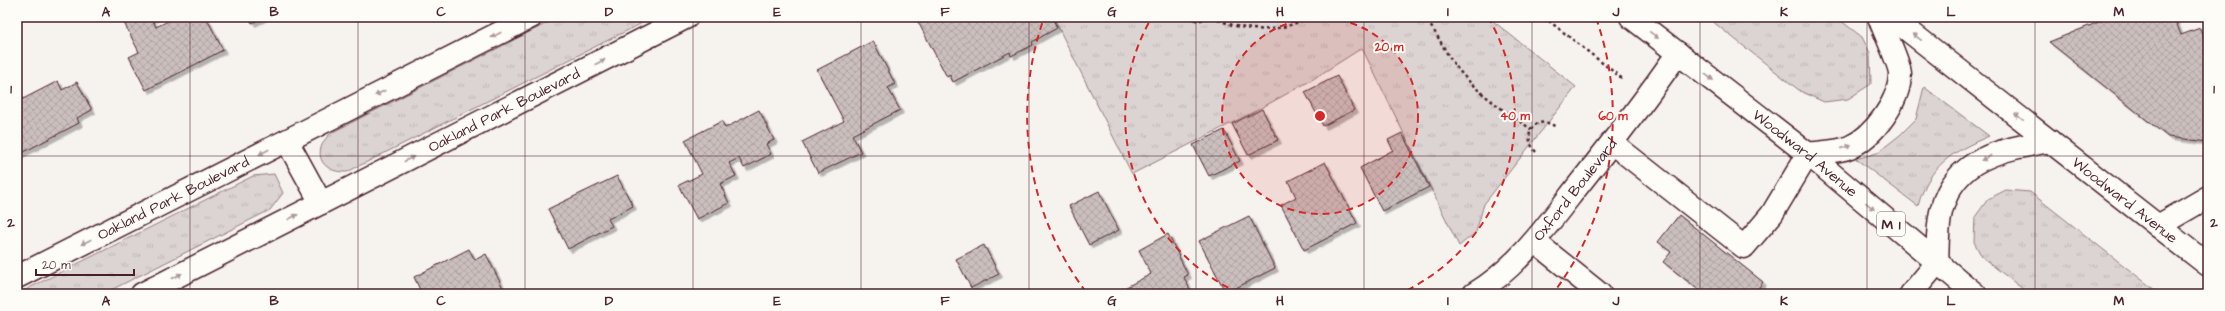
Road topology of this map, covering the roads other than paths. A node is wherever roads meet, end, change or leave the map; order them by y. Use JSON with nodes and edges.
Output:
{"nodes":[{"id":1,"x":531,"y":17,"type":"edge"},
{"id":2,"x":687,"y":17,"type":"edge"},
{"id":3,"x":1631,"y":17,"type":"edge"},
{"id":4,"x":1879,"y":17,"type":"edge"},
{"id":5,"x":1891,"y":17,"type":"edge"},
{"id":6,"x":1678,"y":53,"type":"junction"},
{"id":7,"x":287,"y":140,"type":"junction"},
{"id":8,"x":2050,"y":141,"type":"junction"},
{"id":9,"x":1612,"y":143,"type":"junction"},
{"id":10,"x":1808,"y":154,"type":"junction"},
{"id":11,"x":2208,"y":197,"type":"edge"},
{"id":12,"x":321,"y":203,"type":"junction"},
{"id":13,"x":2158,"y":226,"type":"junction"},
{"id":14,"x":1535,"y":242,"type":"junction"},
{"id":15,"x":1937,"y":263,"type":"junction"},
{"id":16,"x":2208,"y":265,"type":"edge"},
{"id":17,"x":17,"y":277,"type":"edge"},
{"id":18,"x":142,"y":294,"type":"edge"},
{"id":19,"x":1474,"y":294,"type":"edge"},
{"id":20,"x":1600,"y":294,"type":"edge"},
{"id":21,"x":1911,"y":294,"type":"edge"},
{"id":22,"x":1975,"y":294,"type":"edge"}],
"edges":[{"from":1,"to":7,"type":"street","name":"Oakland Park Boulevard","one_way":true},
{"from":12,"to":2,"type":"street","name":"Oakland Park Boulevard","one_way":true},
{"from":3,"to":6,"type":"street","name":"Woodward Avenue","number":"M 1","one_way":true},
{"from":10,"to":4,"type":"street","one_way":true},
{"from":8,"to":5,"type":"street","name":"Woodward Avenue","one_way":true},
{"from":6,"to":9,"type":"street","name":"Oxford Boulevard"},
{"from":6,"to":10,"type":"street","name":"Woodward Avenue","number":"M 1","one_way":true},
{"from":7,"to":12,"type":"street"},
{"from":7,"to":17,"type":"street","name":"Oakland Park Boulevard","one_way":true},
{"from":8,"to":13,"type":"street","name":"Woodward Avenue"},
{"from":8,"to":15,"type":"street","one_way":true},
{"from":9,"to":10,"type":"street"},
{"from":9,"to":14,"type":"street","name":"Oxford Boulevard"},
{"from":10,"to":15,"type":"street","name":"Woodward Avenue","number":"M 1","one_way":true},
{"from":11,"to":13,"type":"street"},
{"from":18,"to":12,"type":"street","name":"Oakland Park Boulevard","one_way":true},
{"from":13,"to":16,"type":"street","name":"Woodward Avenue"},
{"from":14,"to":19,"type":"street","name":"Oxford Boulevard"},
{"from":14,"to":20,"type":"street"},
{"from":15,"to":21,"type":"street"},
{"from":15,"to":22,"type":"street","name":"Woodward Avenue","number":"M 1"}]}
